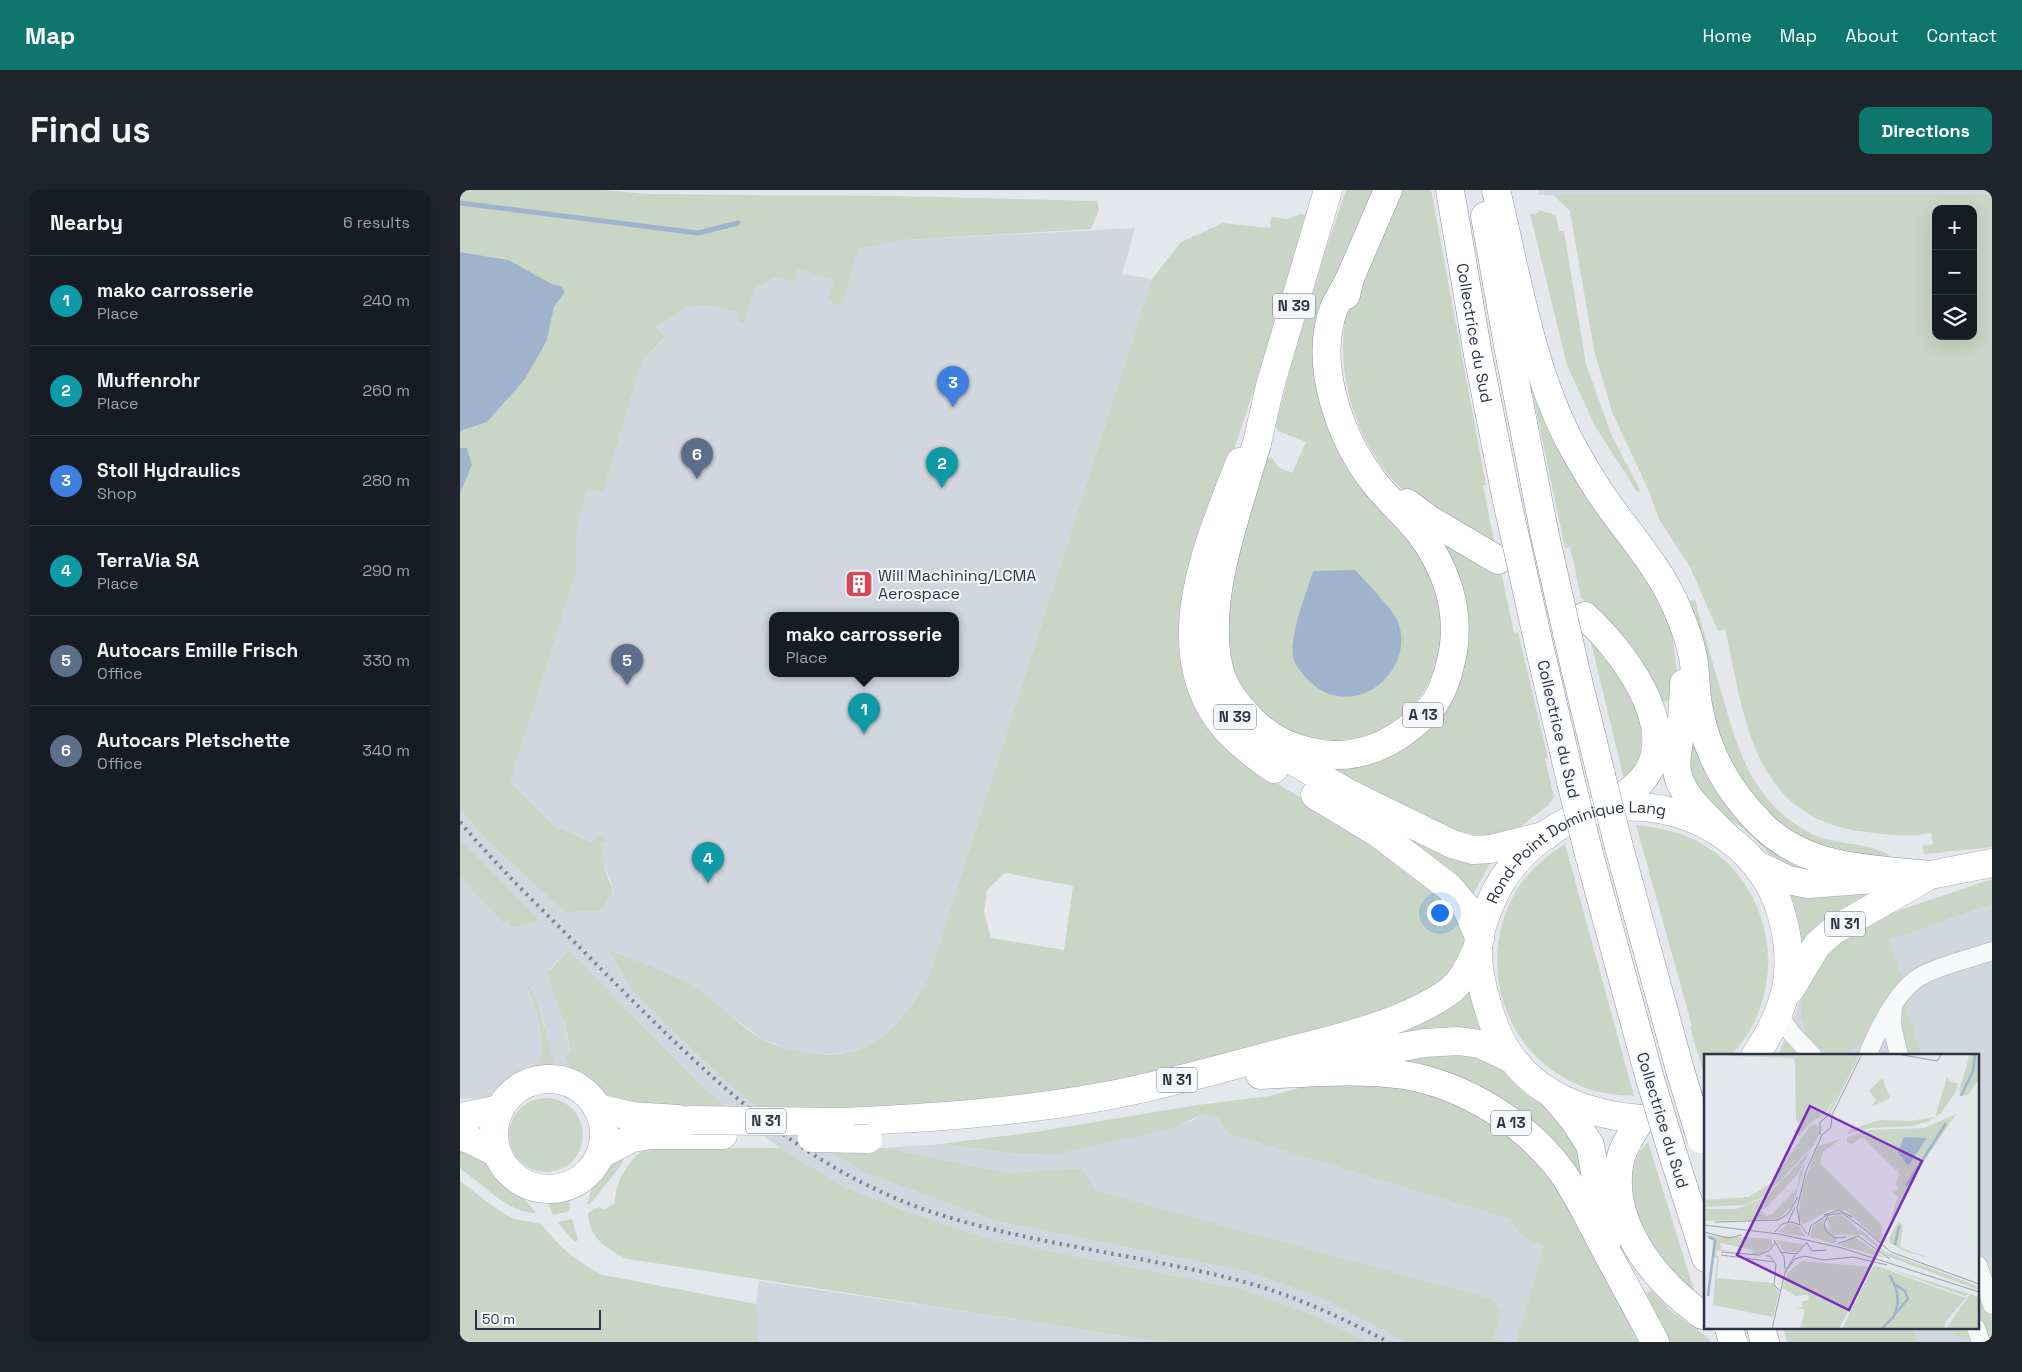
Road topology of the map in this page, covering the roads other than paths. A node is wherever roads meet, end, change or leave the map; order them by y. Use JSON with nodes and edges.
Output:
{"nodes":[{"id":1,"x":1328,"y":190,"type":"edge"},
{"id":2,"x":1388,"y":190,"type":"edge"},
{"id":3,"x":1450,"y":190,"type":"edge"},
{"id":4,"x":1481,"y":190,"type":"edge"},
{"id":5,"x":1496,"y":190,"type":"edge"},
{"id":6,"x":1350,"y":278,"type":"junction"},
{"id":7,"x":1270,"y":386,"type":"junction"},
{"id":8,"x":1257,"y":443,"type":"junction"},
{"id":9,"x":1498,"y":560,"type":"dead end"},
{"id":10,"x":1678,"y":611,"type":"junction"},
{"id":11,"x":1585,"y":616,"type":"dead end"},
{"id":12,"x":1618,"y":808,"type":"junction"},
{"id":13,"x":1547,"y":835,"type":"junction"},
{"id":14,"x":1726,"y":836,"type":"junction"},
{"id":15,"x":1992,"y":863,"type":"edge"},
{"id":16,"x":1757,"y":865,"type":"junction"},
{"id":17,"x":1930,"y":875,"type":"junction"},
{"id":18,"x":1479,"y":943,"type":"junction"},
{"id":19,"x":1992,"y":951,"type":"edge"},
{"id":20,"x":1782,"y":1006,"type":"junction"},
{"id":21,"x":1893,"y":1007,"type":"junction"},
{"id":22,"x":1876,"y":1036,"type":"junction"},
{"id":23,"x":1756,"y":1054,"type":"edge"},
{"id":24,"x":1812,"y":1054,"type":"edge"},
{"id":25,"x":1856,"y":1054,"type":"edge"},
{"id":26,"x":1868,"y":1054,"type":"edge"},
{"id":27,"x":1899,"y":1054,"type":"edge"},
{"id":28,"x":1510,"y":1058,"type":"junction"},
{"id":29,"x":1260,"y":1075,"type":"junction"},
{"id":30,"x":1552,"y":1094,"type":"junction"},
{"id":31,"x":597,"y":1108,"type":"junction"},
{"id":32,"x":500,"y":1109,"type":"junction"},
{"id":33,"x":460,"y":1117,"type":"edge"},
{"id":34,"x":460,"y":1137,"type":"edge"},
{"id":35,"x":1703,"y":1147,"type":"edge"},
{"id":36,"x":497,"y":1153,"type":"junction"},
{"id":37,"x":600,"y":1154,"type":"junction"},
{"id":38,"x":1704,"y":1252,"type":"edge"},
{"id":39,"x":1980,"y":1271,"type":"edge"},
{"id":40,"x":1992,"y":1305,"type":"edge"},
{"id":41,"x":1702,"y":1315,"type":"dead end"},
{"id":42,"x":1762,"y":1330,"type":"edge"},
{"id":43,"x":1977,"y":1330,"type":"edge"},
{"id":44,"x":1654,"y":1341,"type":"edge"},
{"id":45,"x":1766,"y":1342,"type":"edge"},
{"id":46,"x":1981,"y":1342,"type":"edge"}],
"edges":[{"from":1,"to":7,"type":"main road","number":"N 39"},
{"from":2,"to":6,"type":"main road","number":"A 13"},
{"from":3,"to":38,"type":"main road","name":"Collectrice du Sud","bridge":true},
{"from":4,"to":35,"type":"main road","name":"Collectrice du Sud","bridge":true},
{"from":5,"to":10,"type":"main road"},
{"from":6,"to":8,"type":"main road","number":"A 13"},
{"from":6,"to":9,"type":"main road","number":"A 13"},
{"from":7,"to":8,"type":"main road","number":"N 39"},
{"from":7,"to":18,"type":"main road","number":"N 39"},
{"from":8,"to":13,"type":"main road","number":"N 39"},
{"from":10,"to":14,"type":"main road"},
{"from":10,"to":17,"type":"main road"},
{"from":11,"to":12,"type":"main road"},
{"from":12,"to":13,"type":"main road","name":"Rond-Point Dominique Lang","number":"N 31"},
{"from":12,"to":14,"type":"main road","name":"Rond-Point Dominique Lang","number":"N 31"},
{"from":13,"to":18,"type":"main road","name":"Rond-Point Dominique Lang","number":"N 31"},
{"from":14,"to":16,"type":"main road","name":"Rond-Point Dominique Lang","number":"N 31"},
{"from":15,"to":17,"type":"main road","number":"N 31"},
{"from":16,"to":17,"type":"main road","number":"N 31"},
{"from":16,"to":20,"type":"main road","name":"Rond-Point Dominique Lang","number":"N 31"},
{"from":17,"to":20,"type":"main road","number":"N 31"},
{"from":18,"to":28,"type":"main road","name":"Rond-Point Dominique Lang","number":"N 31"},
{"from":18,"to":31,"type":"main road","number":"N 31","bridge":true},
{"from":19,"to":21,"type":"street"},
{"from":20,"to":23,"type":"main road","name":"Rond-Point Dominique Lang","number":"N 31"},
{"from":20,"to":24,"type":"street"},
{"from":21,"to":22,"type":"street"},
{"from":21,"to":27,"type":"street"},
{"from":22,"to":25,"type":"street"},
{"from":22,"to":26,"type":"street"},
{"from":28,"to":29,"type":"main road","number":"N 31"},
{"from":28,"to":30,"type":"main road","name":"Rond-Point Dominique Lang","number":"N 31"},
{"from":29,"to":37,"type":"main road","number":"N 31","bridge":true},
{"from":29,"to":44,"type":"main road","number":"A 13"},
{"from":30,"to":41,"type":"main road","name":"Rond-Point Dominique Lang","number":"N 31"},
{"from":30,"to":44,"type":"main road","number":"A 13"},
{"from":31,"to":32,"type":"main road"},
{"from":31,"to":37,"type":"main road"},
{"from":32,"to":33,"type":"main road"},
{"from":32,"to":36,"type":"main road"},
{"from":34,"to":36,"type":"main road"},
{"from":36,"to":37,"type":"main road"},
{"from":39,"to":40,"type":"street"},
{"from":42,"to":45,"type":"main road"},
{"from":43,"to":46,"type":"street"}]}
